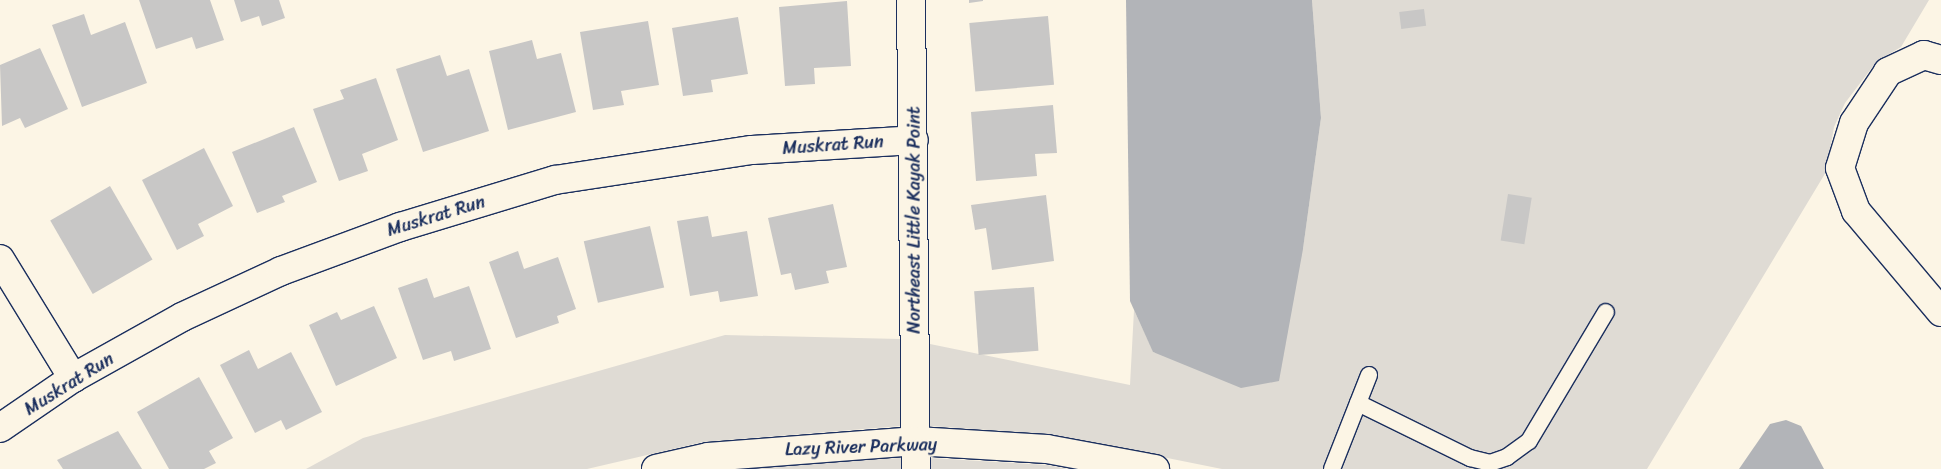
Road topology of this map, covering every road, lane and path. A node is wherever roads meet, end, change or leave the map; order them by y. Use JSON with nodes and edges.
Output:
{"nodes":[{"id":1,"x":911,"y":0,"type":"edge"},
{"id":2,"x":1941,"y":60,"type":"edge"},
{"id":3,"x":914,"y":140,"type":"junction"},
{"id":4,"x":0,"y":259,"type":"edge"},
{"id":5,"x":1606,"y":312,"type":"dead end"},
{"id":6,"x":1941,"y":312,"type":"edge"},
{"id":7,"x":1369,"y":375,"type":"dead end"},
{"id":8,"x":73,"y":378,"type":"junction"},
{"id":9,"x":1358,"y":403,"type":"junction"},
{"id":10,"x":0,"y":428,"type":"edge"},
{"id":11,"x":916,"y":441,"type":"junction"},
{"id":12,"x":656,"y":469,"type":"edge"},
{"id":13,"x":916,"y":469,"type":"edge"},
{"id":14,"x":1155,"y":469,"type":"edge"},
{"id":15,"x":1332,"y":469,"type":"edge"}],
"edges":[{"from":1,"to":3,"type":"street","name":"Northeast Little Kayak Point"},
{"from":2,"to":6,"type":"street"},
{"from":3,"to":8,"type":"street","name":"Muskrat Run"},
{"from":3,"to":11,"type":"street","name":"Northeast Little Kayak Point"},
{"from":4,"to":8,"type":"street"},
{"from":5,"to":9,"type":"lane"},
{"from":7,"to":9,"type":"lane"},
{"from":8,"to":10,"type":"street","name":"Muskrat Run"},
{"from":9,"to":15,"type":"lane"},
{"from":11,"to":12,"type":"street","name":"Lazy River Parkway"},
{"from":11,"to":13,"type":"street","name":"Northeast Little Kayak Point"},
{"from":11,"to":14,"type":"street","name":"Lazy River Parkway"}]}
